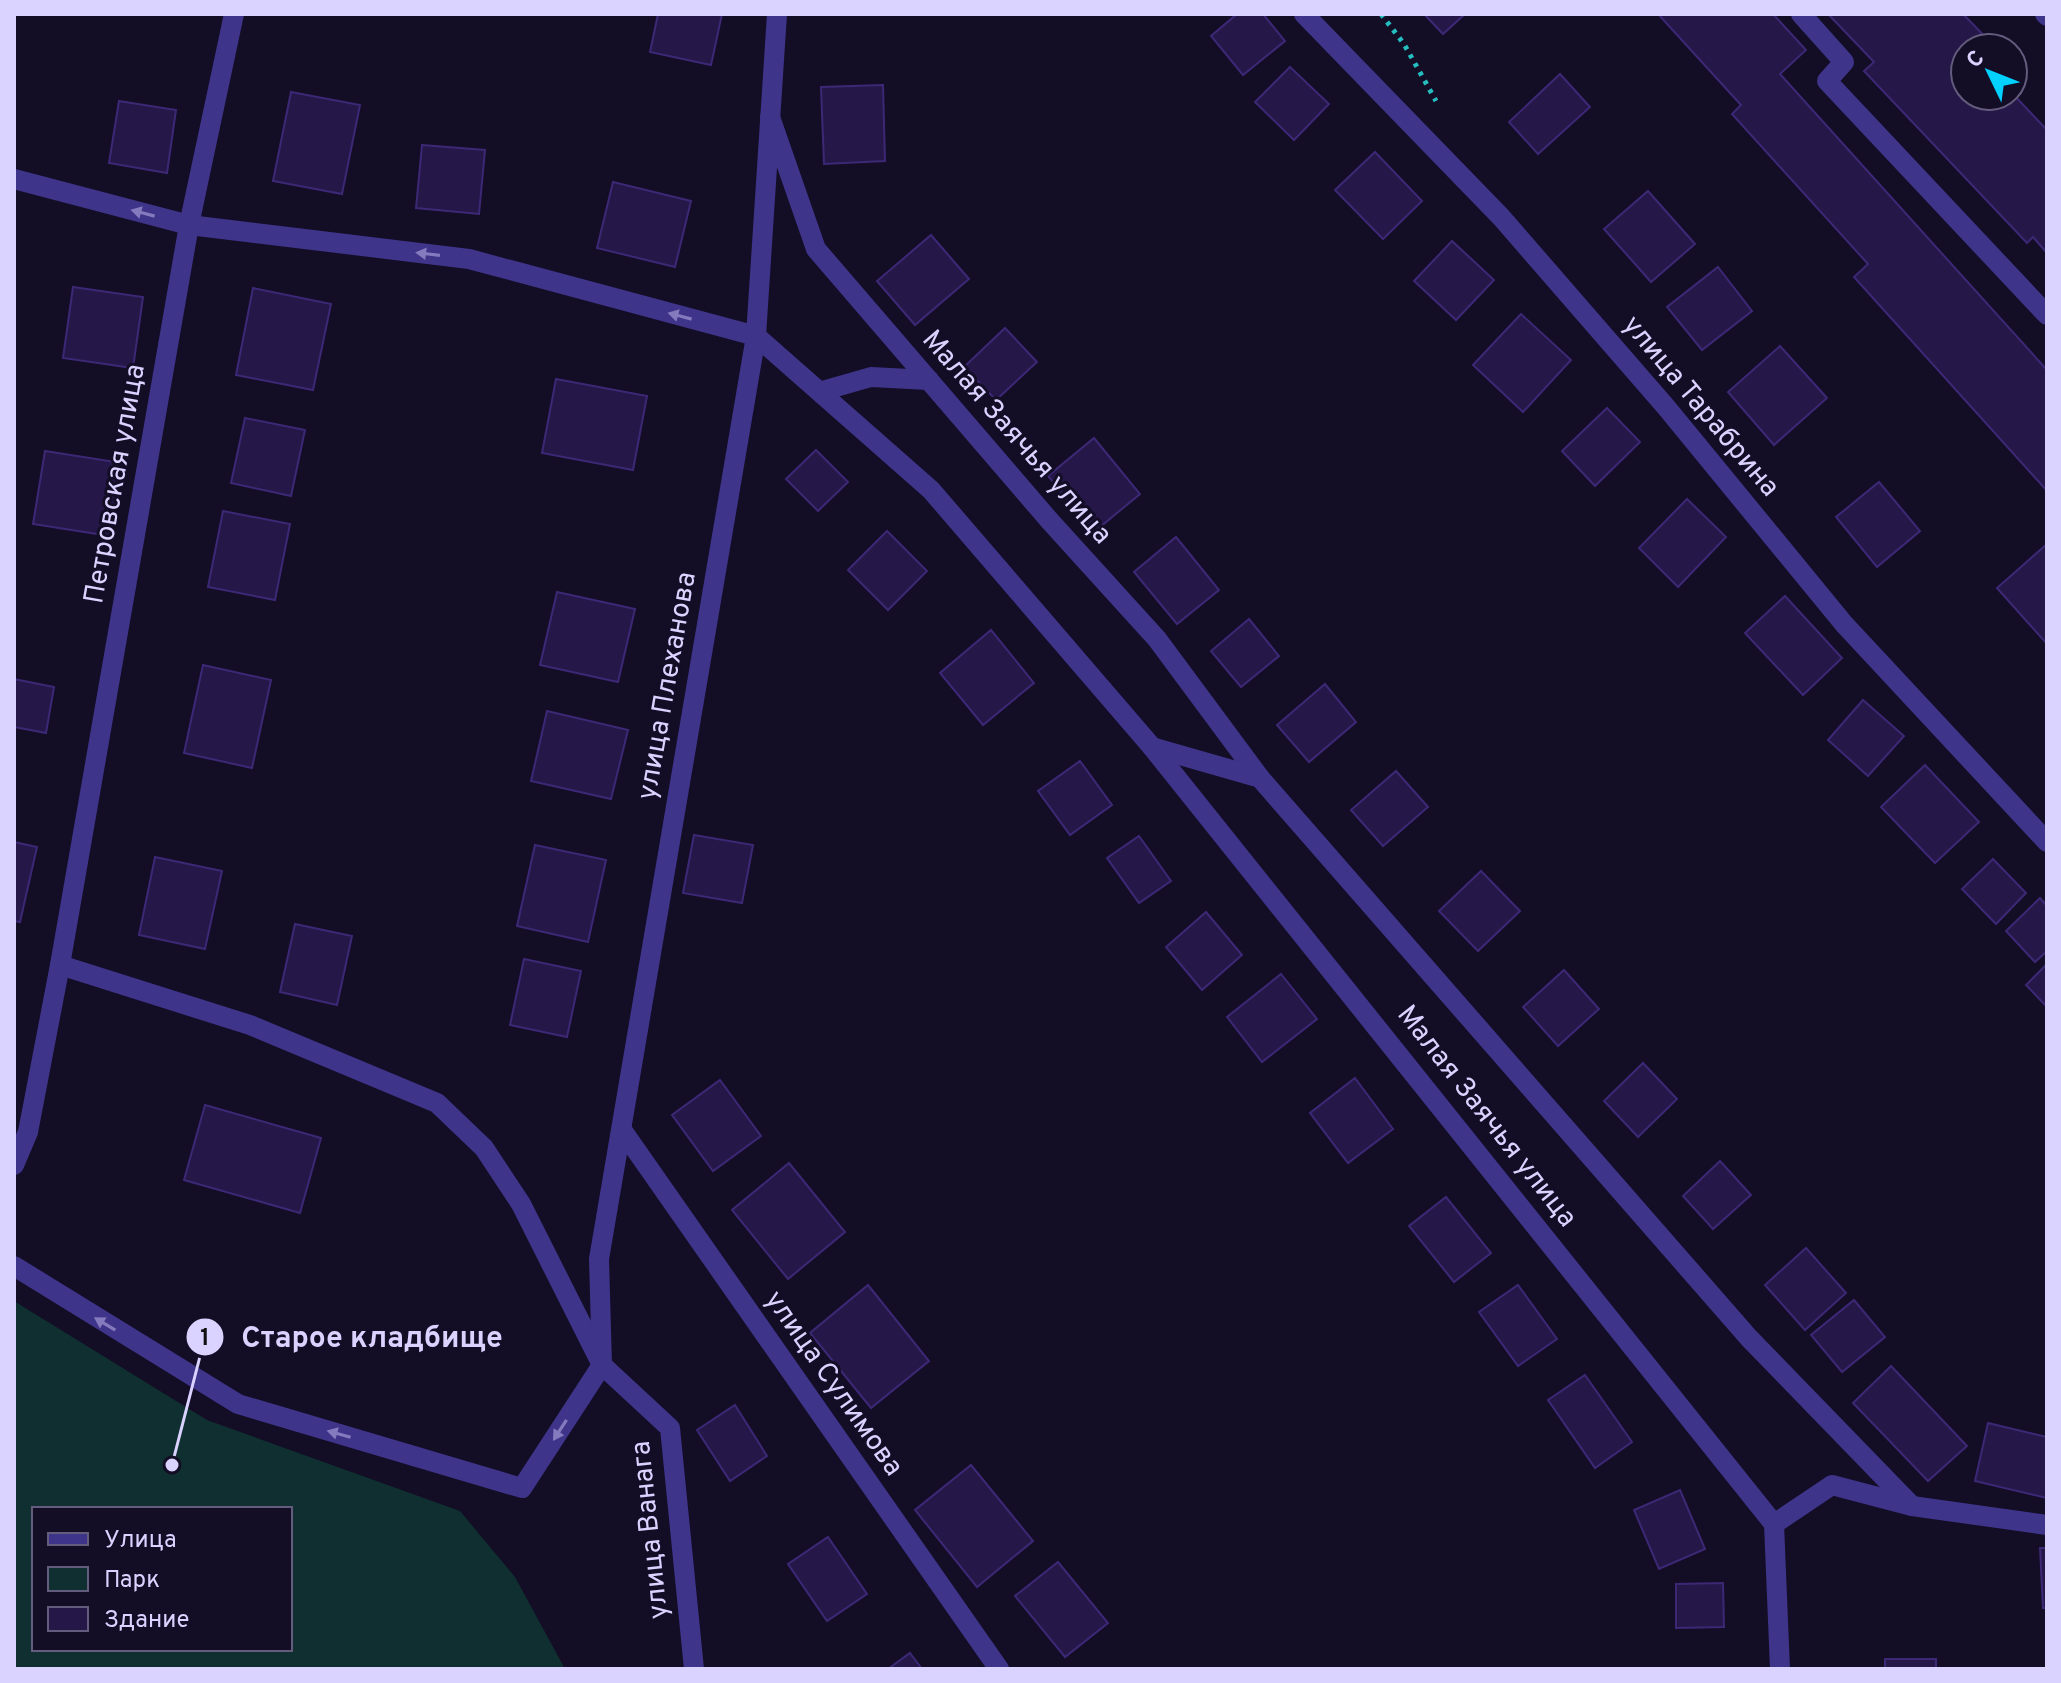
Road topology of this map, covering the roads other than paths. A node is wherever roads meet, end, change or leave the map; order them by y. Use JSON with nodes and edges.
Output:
{"nodes":[{"id":1,"x":234,"y":14,"type":"edge"},
{"id":2,"x":777,"y":14,"type":"edge"},
{"id":3,"x":1304,"y":14,"type":"edge"},
{"id":4,"x":1801,"y":14,"type":"edge"},
{"id":5,"x":769,"y":114,"type":"junction"},
{"id":6,"x":14,"y":179,"type":"edge"},
{"id":7,"x":189,"y":225,"type":"junction"},
{"id":8,"x":2047,"y":315,"type":"edge"},
{"id":9,"x":756,"y":336,"type":"junction"},
{"id":10,"x":929,"y":380,"type":"junction"},
{"id":11,"x":822,"y":391,"type":"junction"},
{"id":12,"x":1152,"y":747,"type":"junction"},
{"id":13,"x":1260,"y":778,"type":"junction"},
{"id":14,"x":2047,"y":842,"type":"edge"},
{"id":15,"x":60,"y":965,"type":"junction"},
{"id":16,"x":622,"y":1130,"type":"junction"},
{"id":17,"x":14,"y":1165,"type":"edge"},
{"id":18,"x":14,"y":1266,"type":"edge"},
{"id":19,"x":602,"y":1365,"type":"junction"},
{"id":20,"x":1912,"y":1506,"type":"junction"},
{"id":21,"x":1774,"y":1524,"type":"junction"},
{"id":22,"x":2047,"y":1525,"type":"edge"},
{"id":23,"x":694,"y":1669,"type":"edge"},
{"id":24,"x":999,"y":1669,"type":"edge"},
{"id":25,"x":1780,"y":1669,"type":"edge"}],
"edges":[{"from":1,"to":7,"type":"street","name":"Петровская улица"},
{"from":2,"to":5,"type":"street","name":"улица Плеханова"},
{"from":3,"to":14,"type":"street","name":"улица Тарабрина"},
{"from":4,"to":8,"type":"street"},
{"from":5,"to":9,"type":"street","name":"улица Плеханова"},
{"from":5,"to":10,"type":"street","name":"Малая Заячья улица"},
{"from":7,"to":6,"type":"street","one_way":true},
{"from":9,"to":7,"type":"street","one_way":true},
{"from":7,"to":15,"type":"street","name":"Петровская улица"},
{"from":9,"to":11,"type":"street","name":"Малая Заячья улица"},
{"from":9,"to":16,"type":"street","name":"улица Плеханова"},
{"from":10,"to":11,"type":"street"},
{"from":10,"to":13,"type":"street","name":"Малая Заячья улица"},
{"from":11,"to":12,"type":"street","name":"Малая Заячья улица"},
{"from":12,"to":13,"type":"street"},
{"from":12,"to":21,"type":"street","name":"Малая Заячья улица"},
{"from":13,"to":20,"type":"street","name":"Малая Заячья улица"},
{"from":15,"to":17,"type":"street","name":"Петровская улица"},
{"from":15,"to":19,"type":"street"},
{"from":16,"to":19,"type":"street","name":"улица Плеханова"},
{"from":16,"to":24,"type":"street","name":"улица Сулимова"},
{"from":19,"to":18,"type":"street","one_way":true},
{"from":19,"to":23,"type":"street","name":"улица Ванага"},
{"from":20,"to":21,"type":"street"},
{"from":20,"to":22,"type":"street"},
{"from":21,"to":25,"type":"street"}]}
